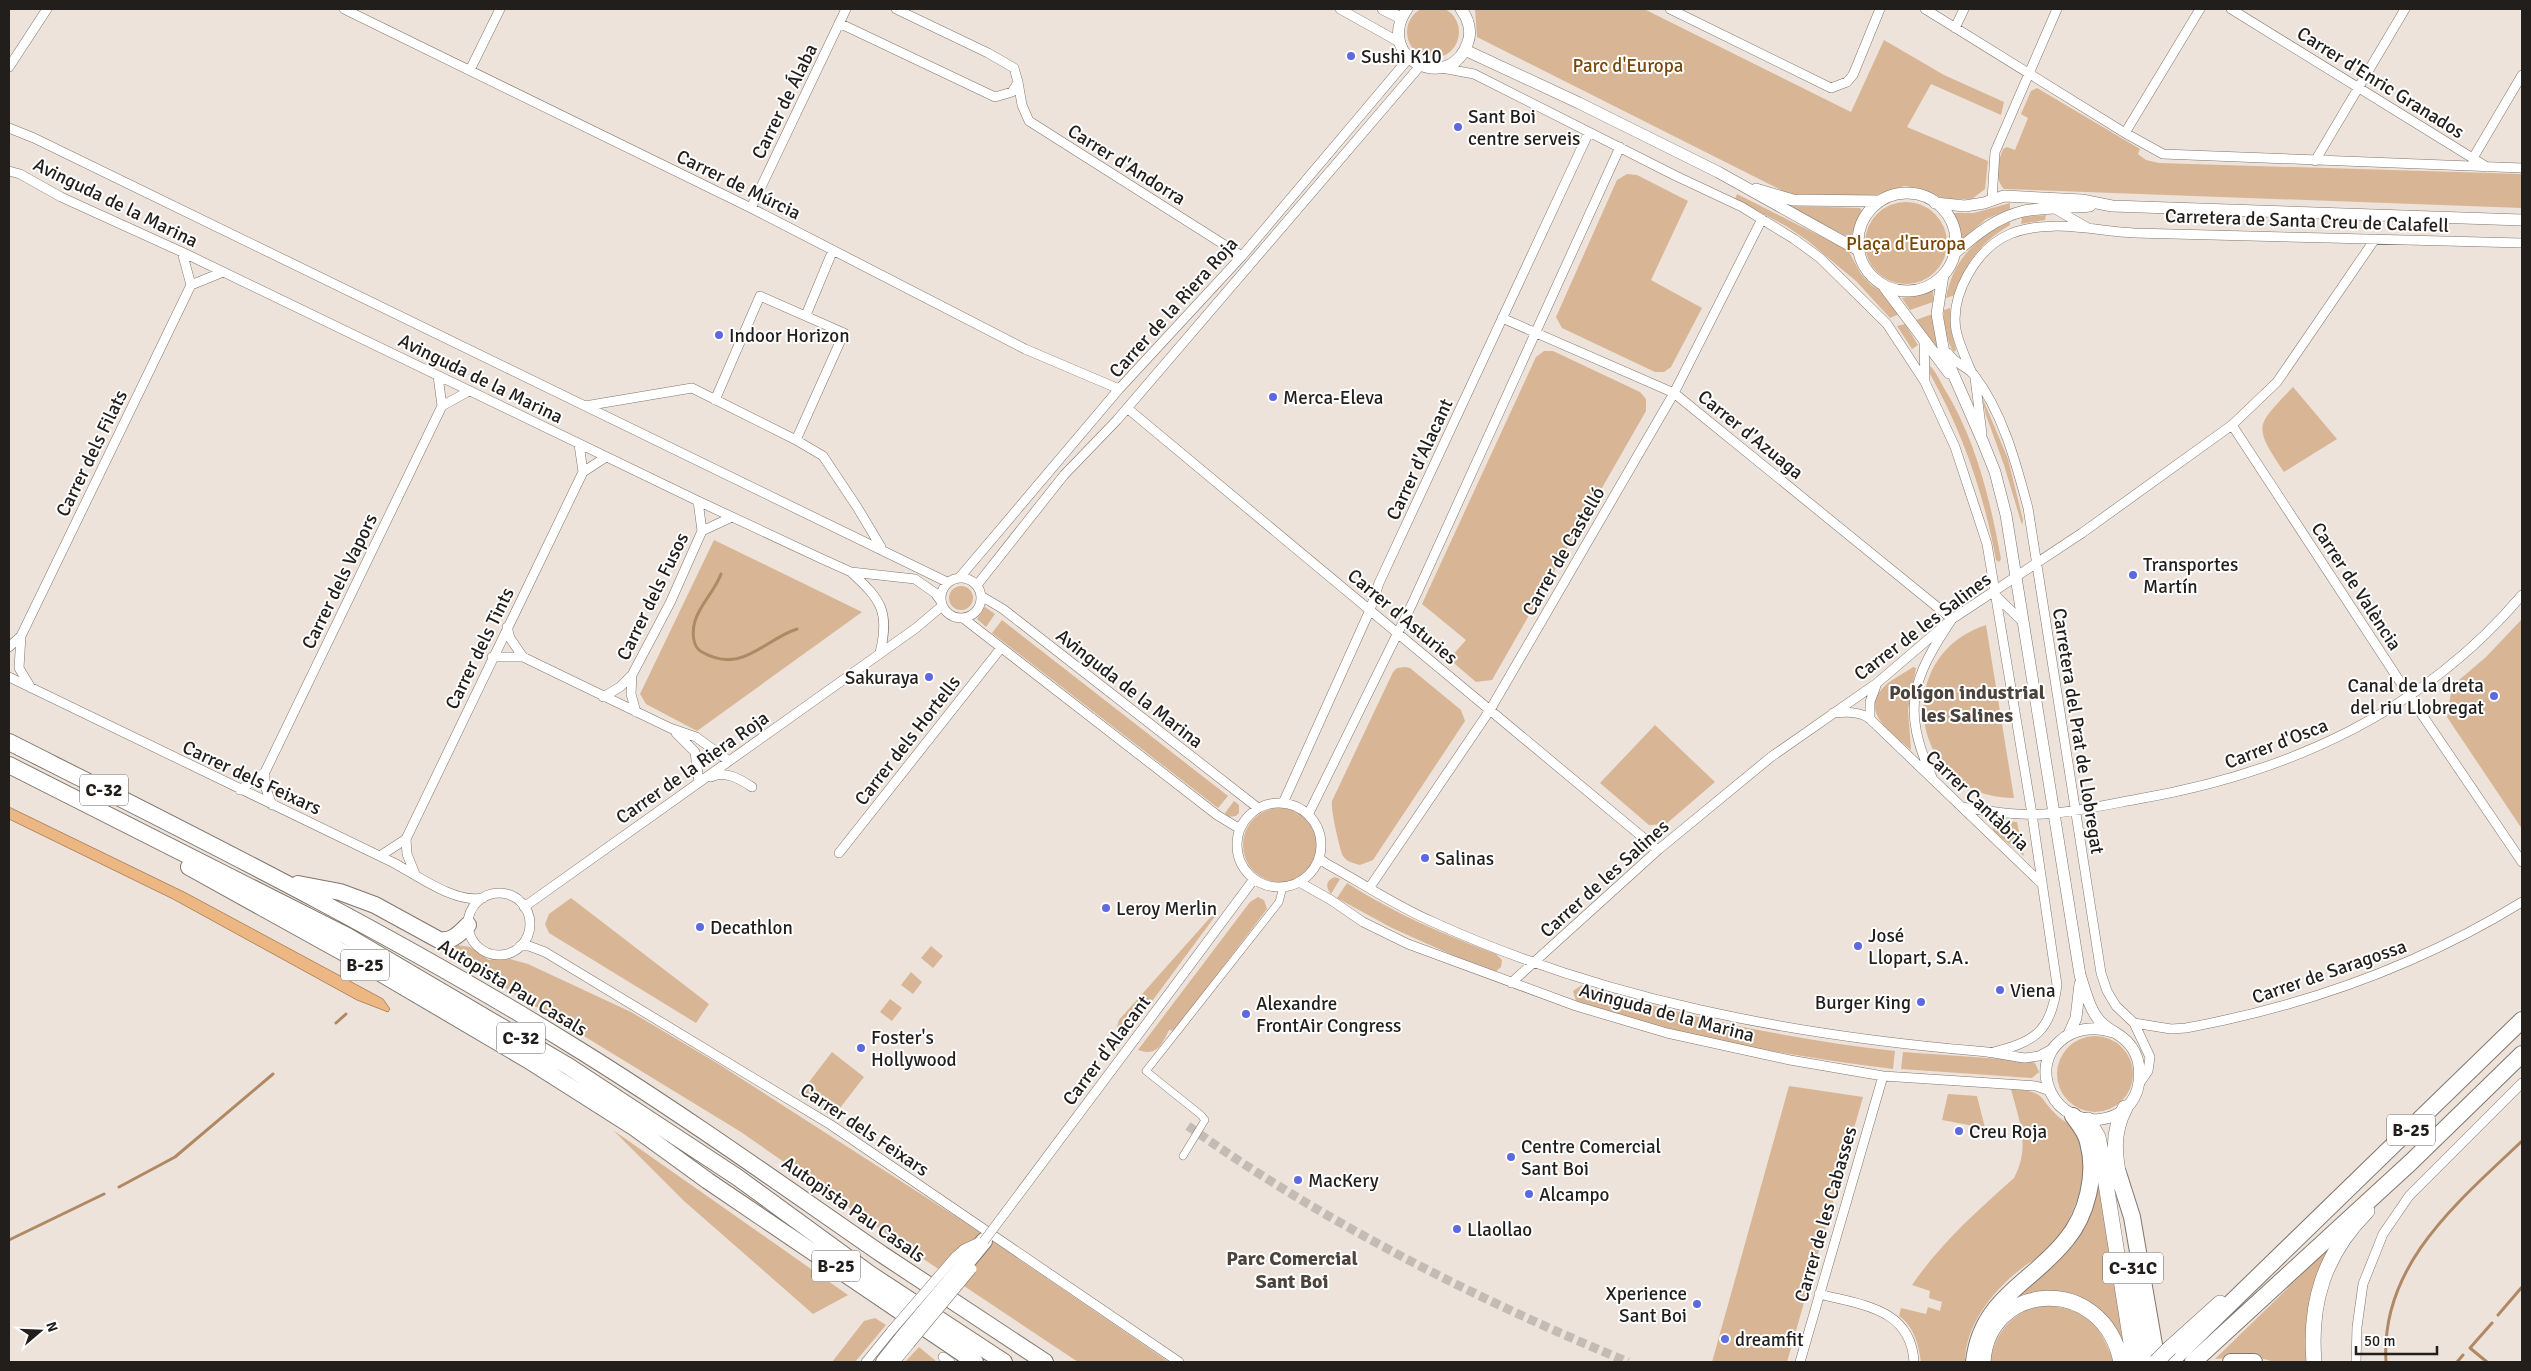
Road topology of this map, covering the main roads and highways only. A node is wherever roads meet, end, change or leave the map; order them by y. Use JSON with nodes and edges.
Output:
{"nodes":[{"id":1,"x":9,"y":742,"type":"edge"},
{"id":2,"x":9,"y":765,"type":"edge"},
{"id":3,"x":9,"y":771,"type":"edge"},
{"id":4,"x":286,"y":882,"type":"junction"},
{"id":5,"x":468,"y":925,"type":"road end"},
{"id":6,"x":2522,"y":1020,"type":"edge"},
{"id":7,"x":2522,"y":1054,"type":"edge"},
{"id":8,"x":2125,"y":1108,"type":"road end"},
{"id":9,"x":2081,"y":1118,"type":"joint"},
{"id":10,"x":2411,"y":1162,"type":"junction"},
{"id":11,"x":2118,"y":1173,"type":"junction"},
{"id":12,"x":984,"y":1241,"type":"road end"},
{"id":13,"x":960,"y":1359,"type":"edge"},
{"id":14,"x":2165,"y":1359,"type":"edge"},
{"id":15,"x":884,"y":1362,"type":"edge"},
{"id":16,"x":1004,"y":1362,"type":"edge"},
{"id":17,"x":1045,"y":1362,"type":"edge"},
{"id":18,"x":1974,"y":1362,"type":"edge"},
{"id":19,"x":1984,"y":1362,"type":"edge"},
{"id":20,"x":2122,"y":1362,"type":"edge"},
{"id":21,"x":2134,"y":1362,"type":"edge"},
{"id":22,"x":2148,"y":1362,"type":"edge"},
{"id":23,"x":2194,"y":1362,"type":"edge"},
{"id":24,"x":2231,"y":1362,"type":"edge"},
{"id":25,"x":2254,"y":1362,"type":"edge"},
{"id":26,"x":2314,"y":1362,"type":"edge"}],
"edges":[{"from":1,"to":4,"type":"highway","name":"Autopista Pau Casals","number":"C-32"},
{"from":2,"to":16,"type":"highway","name":"Autopista Pau Casals","number":"C-32"},
{"from":3,"to":13,"type":"highway","number":"B-25"},
{"from":4,"to":5,"type":"highway"},
{"from":4,"to":17,"type":"highway","name":"Autopista Pau Casals","number":"C-32"},
{"from":6,"to":14,"type":"highway","number":"B-25"},
{"from":7,"to":10,"type":"highway","number":"B-25"},
{"from":8,"to":11,"type":"highway","number":"C-31C"},
{"from":9,"to":18,"type":"highway"},
{"from":9,"to":21,"type":"highway","number":"C-31C"},
{"from":10,"to":23,"type":"highway","number":"B-25"},
{"from":10,"to":26,"type":"highway"},
{"from":11,"to":14,"type":"highway"},
{"from":11,"to":22,"type":"highway","number":"C-31C"},
{"from":12,"to":15,"type":"highway","bridge":true},
{"from":19,"to":20,"type":"highway"},
{"from":24,"to":25,"type":"highway"}]}
